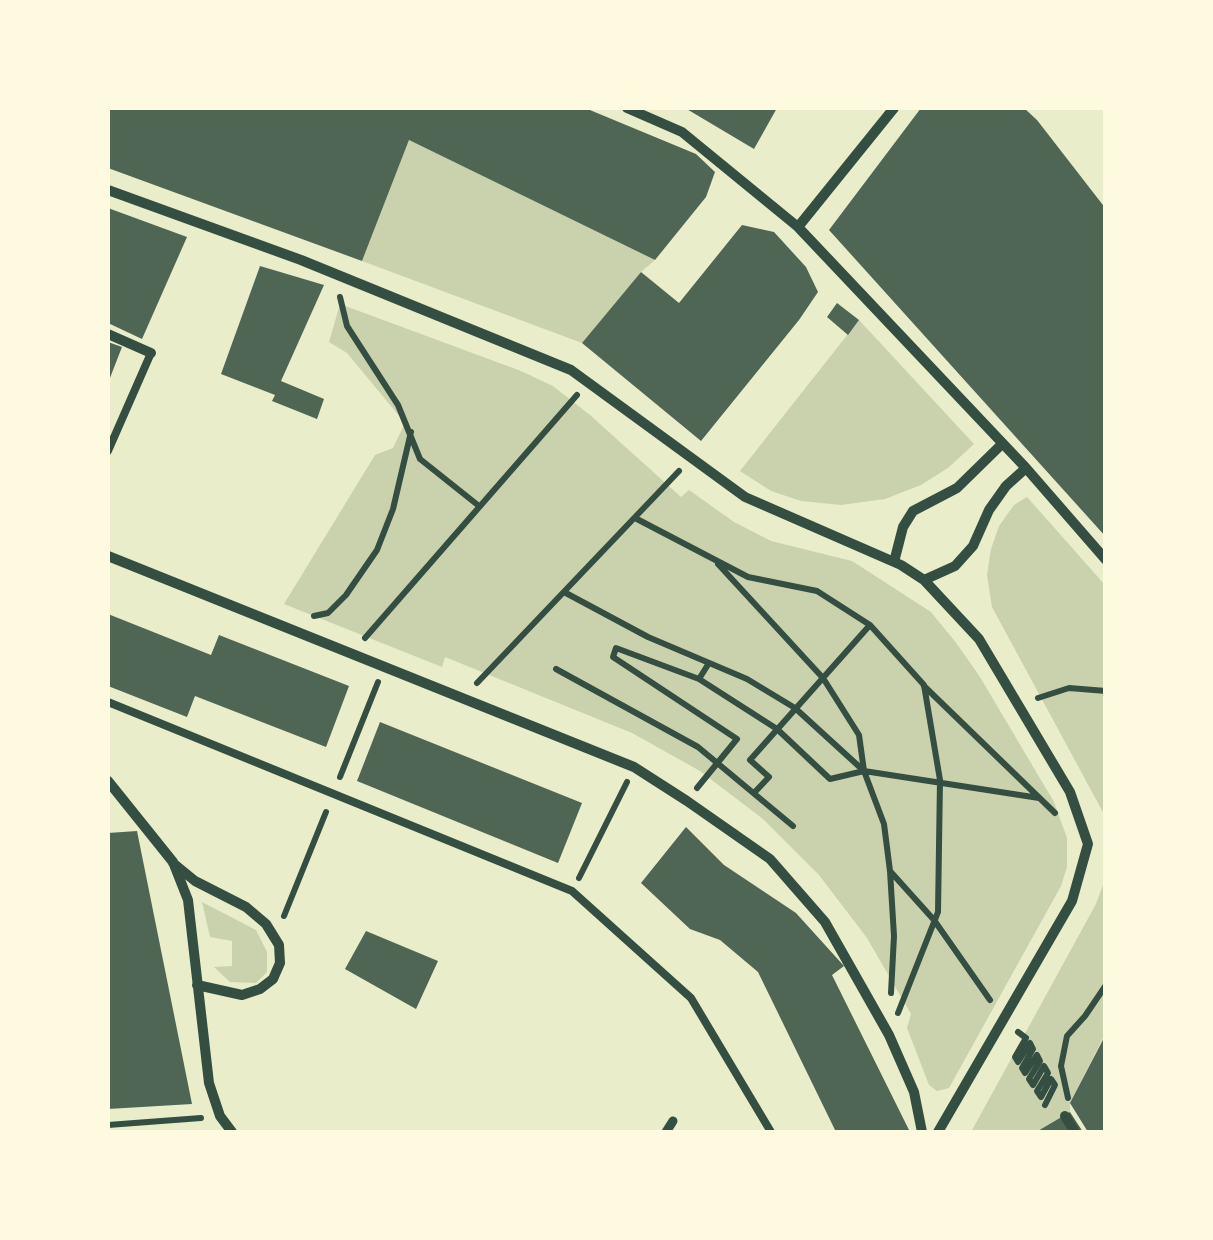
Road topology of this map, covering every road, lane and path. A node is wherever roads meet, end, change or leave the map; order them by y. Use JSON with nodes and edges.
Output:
{"nodes":[{"id":1,"x":627,"y":108,"type":"edge"},
{"id":2,"x":894,"y":108,"type":"edge"},
{"id":3,"x":108,"y":190,"type":"edge"},
{"id":4,"x":798,"y":227,"type":"junction"},
{"id":5,"x":335,"y":274,"type":"junction"},
{"id":6,"x":108,"y":334,"type":"edge"},
{"id":7,"x":151,"y":353,"type":"joint"},
{"id":8,"x":588,"y":382,"type":"junction"},
{"id":9,"x":411,"y":431,"type":"junction"},
{"id":10,"x":1002,"y":444,"type":"junction"},
{"id":11,"x":108,"y":451,"type":"edge"},
{"id":12,"x":692,"y":458,"type":"junction"},
{"id":13,"x":1026,"y":468,"type":"junction"},
{"id":14,"x":480,"y":506,"type":"junction"},
{"id":15,"x":635,"y":518,"type":"junction"},
{"id":16,"x":108,"y":556,"type":"edge"},
{"id":17,"x":714,"y":560,"type":"junction"},
{"id":18,"x":1106,"y":560,"type":"edge"},
{"id":19,"x":894,"y":562,"type":"junction"},
{"id":20,"x":924,"y":580,"type":"junction"},
{"id":21,"x":564,"y":592,"type":"junction"},
{"id":22,"x":278,"y":624,"type":"junction"},
{"id":23,"x":870,"y":625,"type":"junction"},
{"id":24,"x":351,"y":654,"type":"junction"},
{"id":25,"x":709,"y":663,"type":"junction"},
{"id":26,"x":384,"y":667,"type":"junction"},
{"id":27,"x":556,"y":669,"type":"dead end"},
{"id":28,"x":822,"y":678,"type":"junction"},
{"id":29,"x":699,"y":679,"type":"junction"},
{"id":30,"x":924,"y":685,"type":"junction"},
{"id":31,"x":1106,"y":691,"type":"edge"},
{"id":32,"x":463,"y":698,"type":"junction"},
{"id":33,"x":108,"y":702,"type":"edge"},
{"id":34,"x":1018,"y":705,"type":"junction"},
{"id":35,"x":795,"y":708,"type":"junction"},
{"id":36,"x":777,"y":728,"type":"junction"},
{"id":37,"x":718,"y":762,"type":"junction"},
{"id":38,"x":634,"y":767,"type":"junction"},
{"id":39,"x":864,"y":771,"type":"junction"},
{"id":40,"x":940,"y":780,"type":"junction"},
{"id":41,"x":108,"y":781,"type":"edge"},
{"id":42,"x":754,"y":793,"type":"junction"},
{"id":43,"x":333,"y":794,"type":"junction"},
{"id":44,"x":1040,"y":798,"type":"junction"},
{"id":45,"x":687,"y":800,"type":"junction"},
{"id":46,"x":794,"y":826,"type":"dead end"},
{"id":47,"x":1088,"y":844,"type":"junction"},
{"id":48,"x":173,"y":862,"type":"junction"},
{"id":49,"x":572,"y":891,"type":"junction"},
{"id":50,"x":282,"y":919,"type":"dead end"},
{"id":51,"x":198,"y":985,"type":"junction"},
{"id":52,"x":1106,"y":985,"type":"edge"},
{"id":53,"x":889,"y":1035,"type":"junction"},
{"id":54,"x":220,"y":1116,"type":"junction"},
{"id":55,"x":1065,"y":1116,"type":"joint"},
{"id":56,"x":673,"y":1122,"type":"dead end"},
{"id":57,"x":108,"y":1125,"type":"edge"},
{"id":58,"x":221,"y":1132,"type":"edge"},
{"id":59,"x":232,"y":1132,"type":"edge"},
{"id":60,"x":666,"y":1132,"type":"edge"},
{"id":61,"x":771,"y":1132,"type":"edge"},
{"id":62,"x":922,"y":1132,"type":"edge"},
{"id":63,"x":938,"y":1132,"type":"edge"},
{"id":64,"x":1075,"y":1132,"type":"edge"}],
"edges":[{"from":1,"to":4,"type":"street"},
{"from":2,"to":4,"type":"street"},
{"from":3,"to":5,"type":"street"},
{"from":4,"to":10,"type":"street"},
{"from":5,"to":8,"type":"street"},
{"from":5,"to":9,"type":"path"},
{"from":6,"to":7,"type":"street"},
{"from":7,"to":11,"type":"lane"},
{"from":8,"to":12,"type":"street"},
{"from":8,"to":14,"type":"path"},
{"from":9,"to":14,"type":"path"},
{"from":9,"to":22,"type":"path"},
{"from":10,"to":13,"type":"street"},
{"from":10,"to":19,"type":"street"},
{"from":12,"to":15,"type":"path"},
{"from":12,"to":19,"type":"street"},
{"from":13,"to":18,"type":"street"},
{"from":13,"to":20,"type":"street"},
{"from":14,"to":24,"type":"path"},
{"from":15,"to":17,"type":"path"},
{"from":15,"to":21,"type":"path"},
{"from":16,"to":22,"type":"street"},
{"from":17,"to":23,"type":"path"},
{"from":17,"to":28,"type":"path"},
{"from":19,"to":20,"type":"street"},
{"from":20,"to":34,"type":"street"},
{"from":21,"to":25,"type":"path"},
{"from":21,"to":32,"type":"path"},
{"from":22,"to":24,"type":"street"},
{"from":23,"to":28,"type":"path"},
{"from":23,"to":30,"type":"path"},
{"from":24,"to":26,"type":"street"},
{"from":25,"to":29,"type":"path"},
{"from":25,"to":35,"type":"path"},
{"from":26,"to":32,"type":"street"},
{"from":26,"to":43,"type":"path"},
{"from":27,"to":37,"type":"path"},
{"from":28,"to":35,"type":"path"},
{"from":28,"to":39,"type":"path"},
{"from":29,"to":36,"type":"path"},
{"from":29,"to":37,"type":"path"},
{"from":30,"to":40,"type":"path"},
{"from":30,"to":44,"type":"path"},
{"from":31,"to":34,"type":"path"},
{"from":32,"to":38,"type":"street"},
{"from":33,"to":43,"type":"lane"},
{"from":34,"to":47,"type":"street"},
{"from":35,"to":36,"type":"path"},
{"from":35,"to":39,"type":"path"},
{"from":36,"to":39,"type":"path"},
{"from":36,"to":42,"type":"path"},
{"from":37,"to":42,"type":"path"},
{"from":37,"to":45,"type":"path"},
{"from":38,"to":45,"type":"street"},
{"from":38,"to":49,"type":"path"},
{"from":39,"to":40,"type":"path"},
{"from":39,"to":53,"type":"path"},
{"from":40,"to":44,"type":"path"},
{"from":40,"to":53,"type":"path"},
{"from":41,"to":48,"type":"street"},
{"from":42,"to":46,"type":"path"},
{"from":43,"to":49,"type":"lane"},
{"from":43,"to":50,"type":"path"},
{"from":44,"to":47,"type":"path"},
{"from":45,"to":53,"type":"street"},
{"from":47,"to":63,"type":"street"},
{"from":48,"to":51,"type":"street"},
{"from":48,"to":51,"type":"street"},
{"from":49,"to":61,"type":"lane"},
{"from":51,"to":54,"type":"street"},
{"from":52,"to":55,"type":"path"},
{"from":53,"to":62,"type":"street"},
{"from":54,"to":57,"type":"path"},
{"from":54,"to":58,"type":"street"},
{"from":54,"to":59,"type":"street"},
{"from":55,"to":64,"type":"street"},
{"from":56,"to":60,"type":"street"}]}
